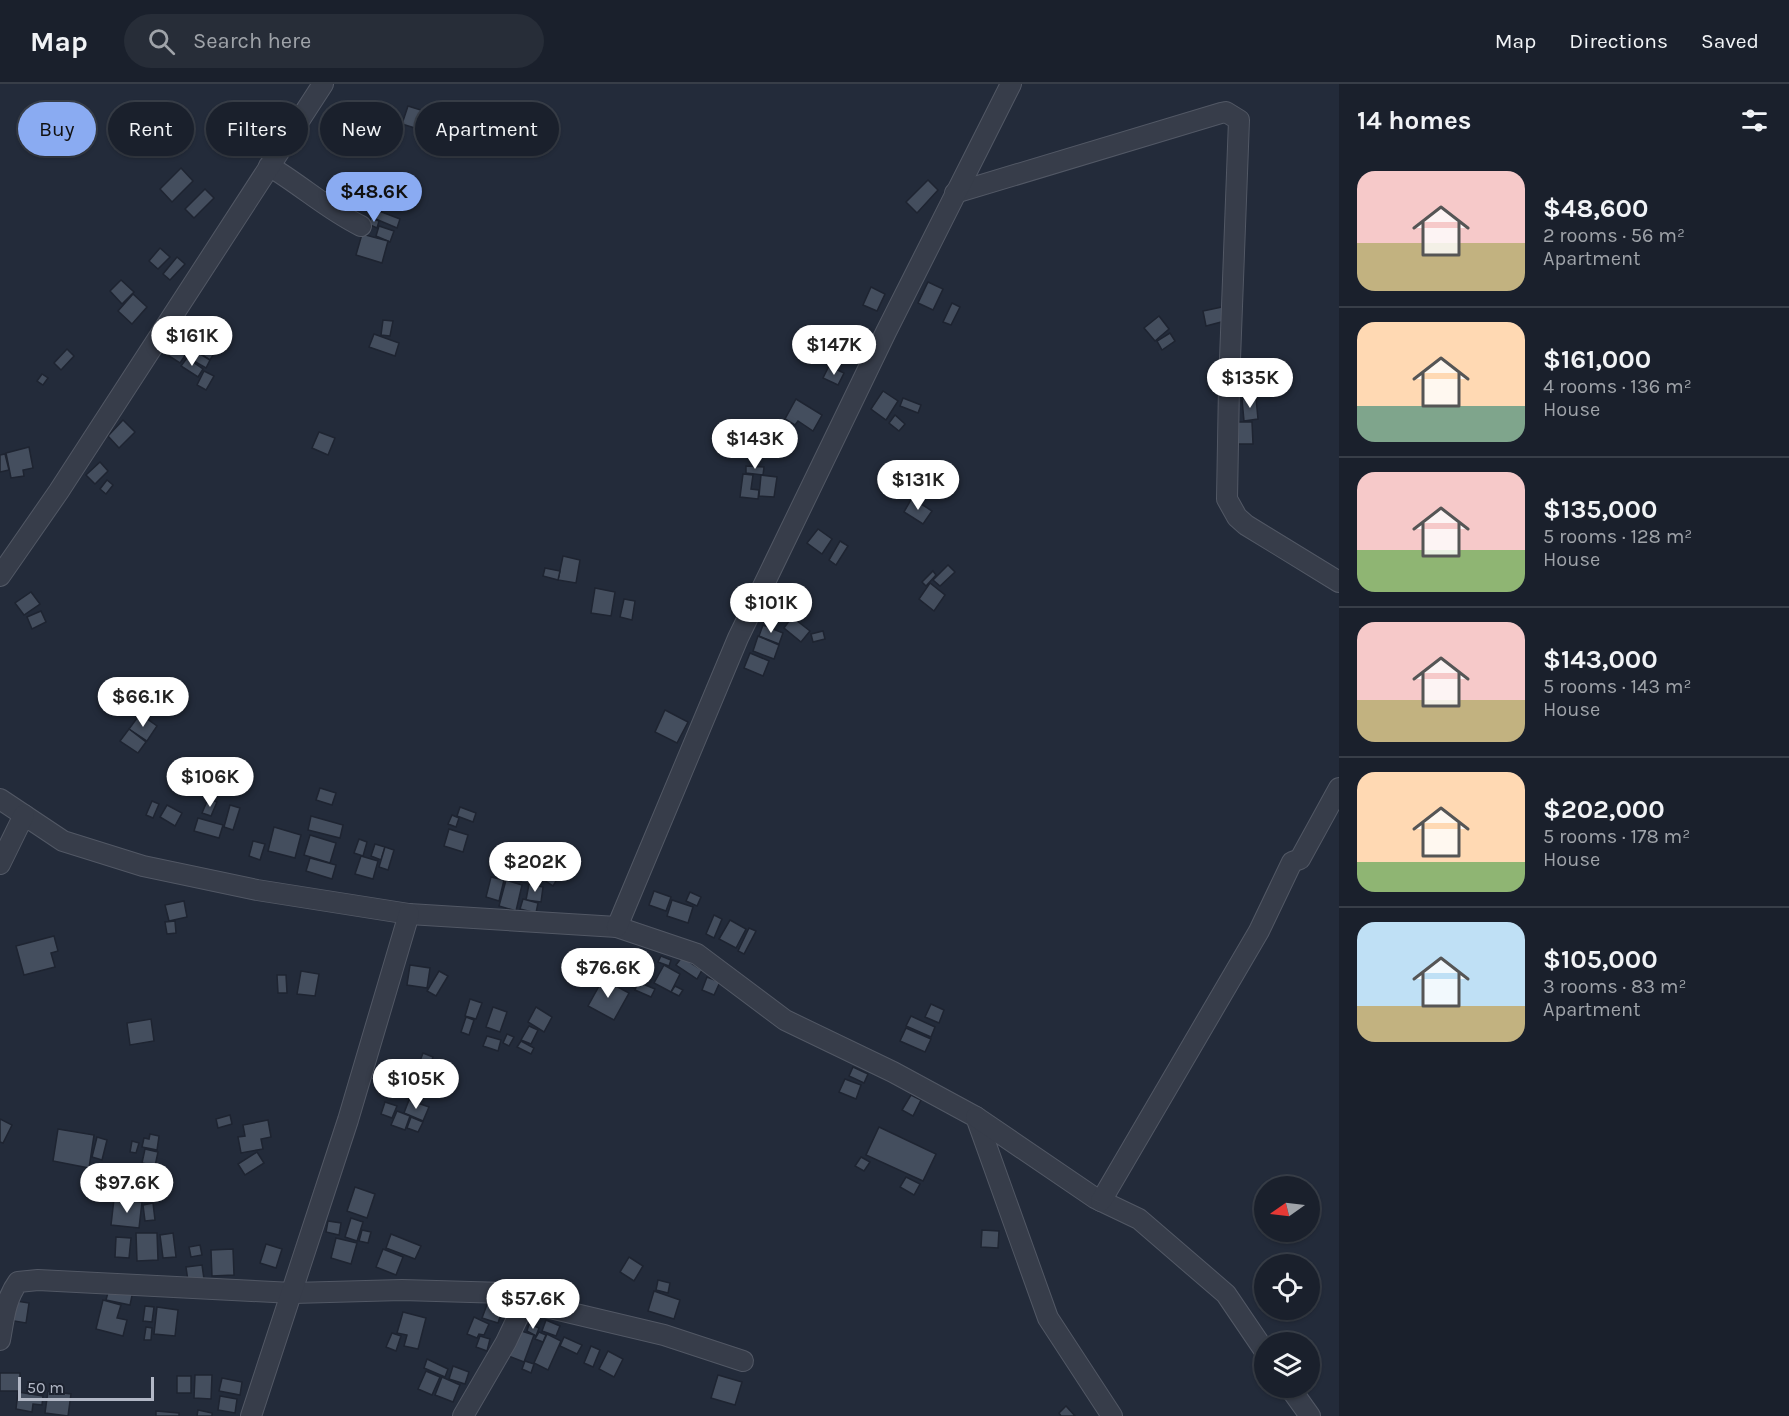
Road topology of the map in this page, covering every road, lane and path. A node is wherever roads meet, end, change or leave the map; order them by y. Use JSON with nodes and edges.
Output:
{"nodes":[{"id":1,"x":322,"y":84,"type":"edge"},
{"id":2,"x":1011,"y":84,"type":"edge"},
{"id":3,"x":269,"y":166,"type":"junction"},
{"id":4,"x":955,"y":194,"type":"junction"},
{"id":5,"x":361,"y":226,"type":"dead end"},
{"id":6,"x":0,"y":576,"type":"edge"},
{"id":7,"x":1339,"y":582,"type":"edge"},
{"id":8,"x":1339,"y":788,"type":"edge"},
{"id":9,"x":0,"y":799,"type":"edge"},
{"id":10,"x":24,"y":815,"type":"junction"},
{"id":11,"x":0,"y":864,"type":"edge"},
{"id":12,"x":409,"y":914,"type":"junction"},
{"id":13,"x":617,"y":927,"type":"junction"},
{"id":14,"x":976,"y":1117,"type":"junction"},
{"id":15,"x":1101,"y":1201,"type":"junction"},
{"id":16,"x":293,"y":1293,"type":"junction"},
{"id":17,"x":525,"y":1302,"type":"junction"},
{"id":18,"x":1254,"y":1335,"type":"edge"},
{"id":19,"x":0,"y":1340,"type":"edge"},
{"id":20,"x":743,"y":1361,"type":"dead end"},
{"id":21,"x":1297,"y":1398,"type":"edge"},
{"id":22,"x":251,"y":1416,"type":"edge"},
{"id":23,"x":463,"y":1416,"type":"edge"},
{"id":24,"x":1113,"y":1416,"type":"edge"},
{"id":25,"x":1310,"y":1416,"type":"edge"}],
"edges":[{"from":1,"to":3,"type":"street"},
{"from":2,"to":4,"type":"street"},
{"from":3,"to":5,"type":"street"},
{"from":3,"to":6,"type":"street"},
{"from":4,"to":7,"type":"street"},
{"from":4,"to":13,"type":"street"},
{"from":8,"to":15,"type":"street"},
{"from":9,"to":10,"type":"street"},
{"from":10,"to":11,"type":"street"},
{"from":10,"to":12,"type":"street"},
{"from":12,"to":13,"type":"street"},
{"from":12,"to":16,"type":"street"},
{"from":13,"to":14,"type":"street"},
{"from":14,"to":15,"type":"street"},
{"from":14,"to":24,"type":"street"},
{"from":15,"to":18,"type":"street"},
{"from":16,"to":17,"type":"street"},
{"from":16,"to":19,"type":"street"},
{"from":16,"to":22,"type":"street"},
{"from":17,"to":20,"type":"street"},
{"from":17,"to":23,"type":"street"},
{"from":21,"to":25,"type":"street"}]}
